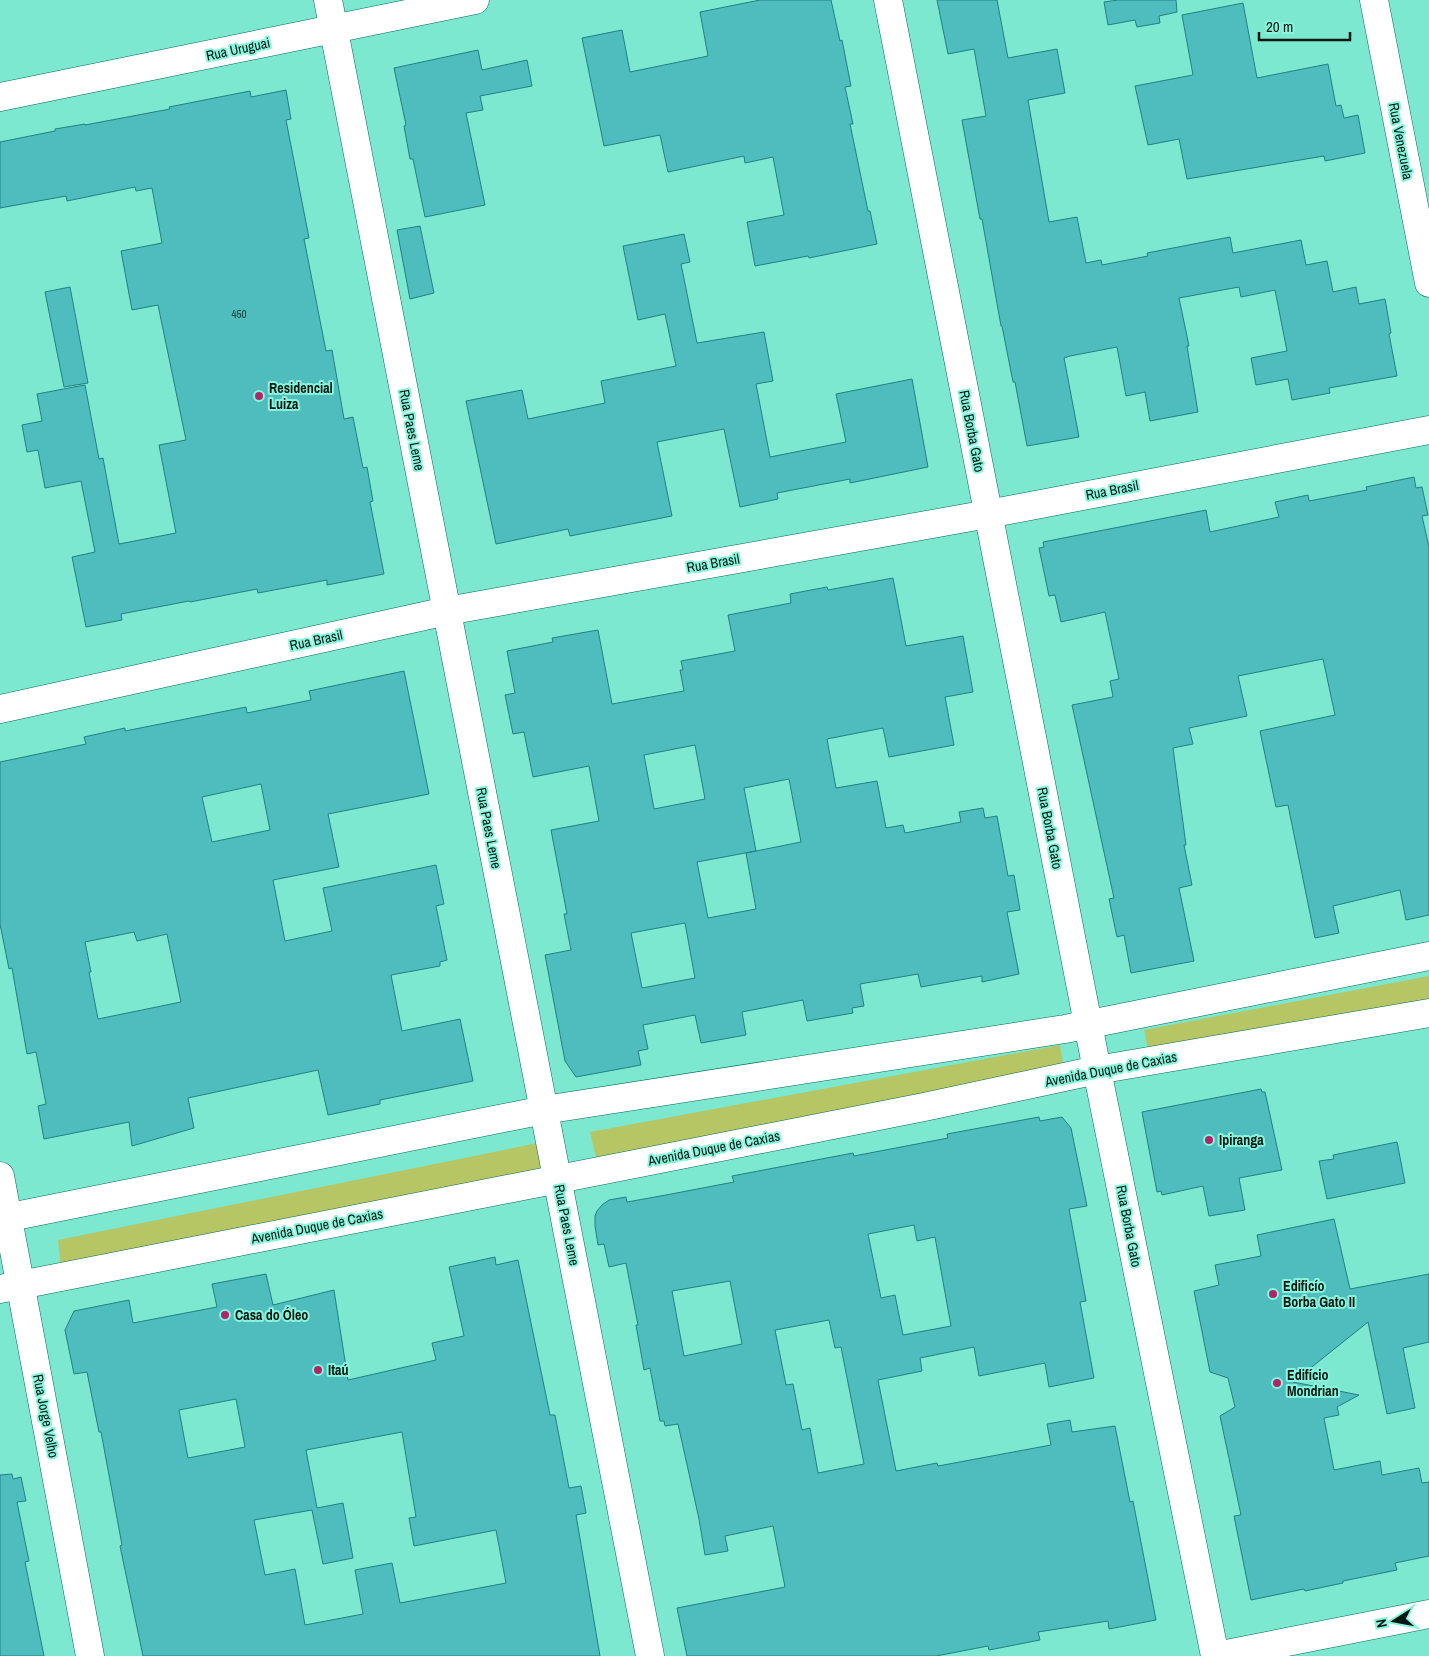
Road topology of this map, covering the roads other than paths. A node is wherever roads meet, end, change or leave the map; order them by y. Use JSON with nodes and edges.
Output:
{"nodes":[{"id":1,"x":328,"y":0,"type":"edge"},
{"id":2,"x":475,"y":0,"type":"edge"},
{"id":3,"x":888,"y":0,"type":"edge"},
{"id":4,"x":1374,"y":0,"type":"edge"},
{"id":5,"x":333,"y":29,"type":"junction"},
{"id":6,"x":0,"y":97,"type":"edge"},
{"id":7,"x":1429,"y":283,"type":"edge"},
{"id":8,"x":1429,"y":430,"type":"edge"},
{"id":9,"x":988,"y":514,"type":"junction"},
{"id":10,"x":447,"y":611,"type":"junction"},
{"id":11,"x":0,"y":709,"type":"edge"},
{"id":12,"x":1429,"y":956,"type":"edge"},
{"id":13,"x":1429,"y":1013,"type":"edge"},
{"id":14,"x":1088,"y":1024,"type":"junction"},
{"id":15,"x":1097,"y":1070,"type":"junction"},
{"id":16,"x":544,"y":1110,"type":"junction"},
{"id":17,"x":0,"y":1176,"type":"edge"},
{"id":18,"x":558,"y":1178,"type":"junction"},
{"id":19,"x":4,"y":1219,"type":"edge"},
{"id":20,"x":11,"y":1287,"type":"edge"},
{"id":21,"x":1429,"y":1614,"type":"edge"},
{"id":22,"x":90,"y":1656,"type":"edge"},
{"id":23,"x":650,"y":1656,"type":"edge"},
{"id":24,"x":1215,"y":1656,"type":"edge"}],
"edges":[{"from":1,"to":5,"type":"street","name":"Rua Paes Leme"},
{"from":2,"to":5,"type":"street","name":"Rua Uruguai"},
{"from":3,"to":9,"type":"street","name":"Rua Borba Gato"},
{"from":4,"to":7,"type":"street","name":"Rua Venezuela"},
{"from":5,"to":6,"type":"street","name":"Rua Uruguai"},
{"from":5,"to":10,"type":"street","name":"Rua Paes Leme"},
{"from":8,"to":9,"type":"street","name":"Rua Brasil"},
{"from":9,"to":10,"type":"street","name":"Rua Brasil"},
{"from":9,"to":14,"type":"street","name":"Rua Borba Gato"},
{"from":10,"to":11,"type":"street","name":"Rua Brasil"},
{"from":10,"to":16,"type":"street","name":"Rua Paes Leme"},
{"from":12,"to":14,"type":"street"},
{"from":13,"to":15,"type":"street","name":"Avenida Duque de Caxias"},
{"from":14,"to":15,"type":"street","name":"Rua Borba Gato"},
{"from":14,"to":16,"type":"street"},
{"from":15,"to":18,"type":"street","name":"Avenida Duque de Caxias"},
{"from":15,"to":24,"type":"street","name":"Rua Borba Gato"},
{"from":16,"to":18,"type":"street","name":"Rua Paes Leme"},
{"from":16,"to":19,"type":"street"},
{"from":17,"to":19,"type":"street","name":"Rua Jorge Velho"},
{"from":18,"to":20,"type":"street","name":"Avenida Duque de Caxias"},
{"from":18,"to":23,"type":"street","name":"Rua Paes Leme"},
{"from":19,"to":20,"type":"street","name":"Rua Jorge Velho"},
{"from":20,"to":22,"type":"street","name":"Rua Jorge Velho"},
{"from":21,"to":24,"type":"street"}]}
